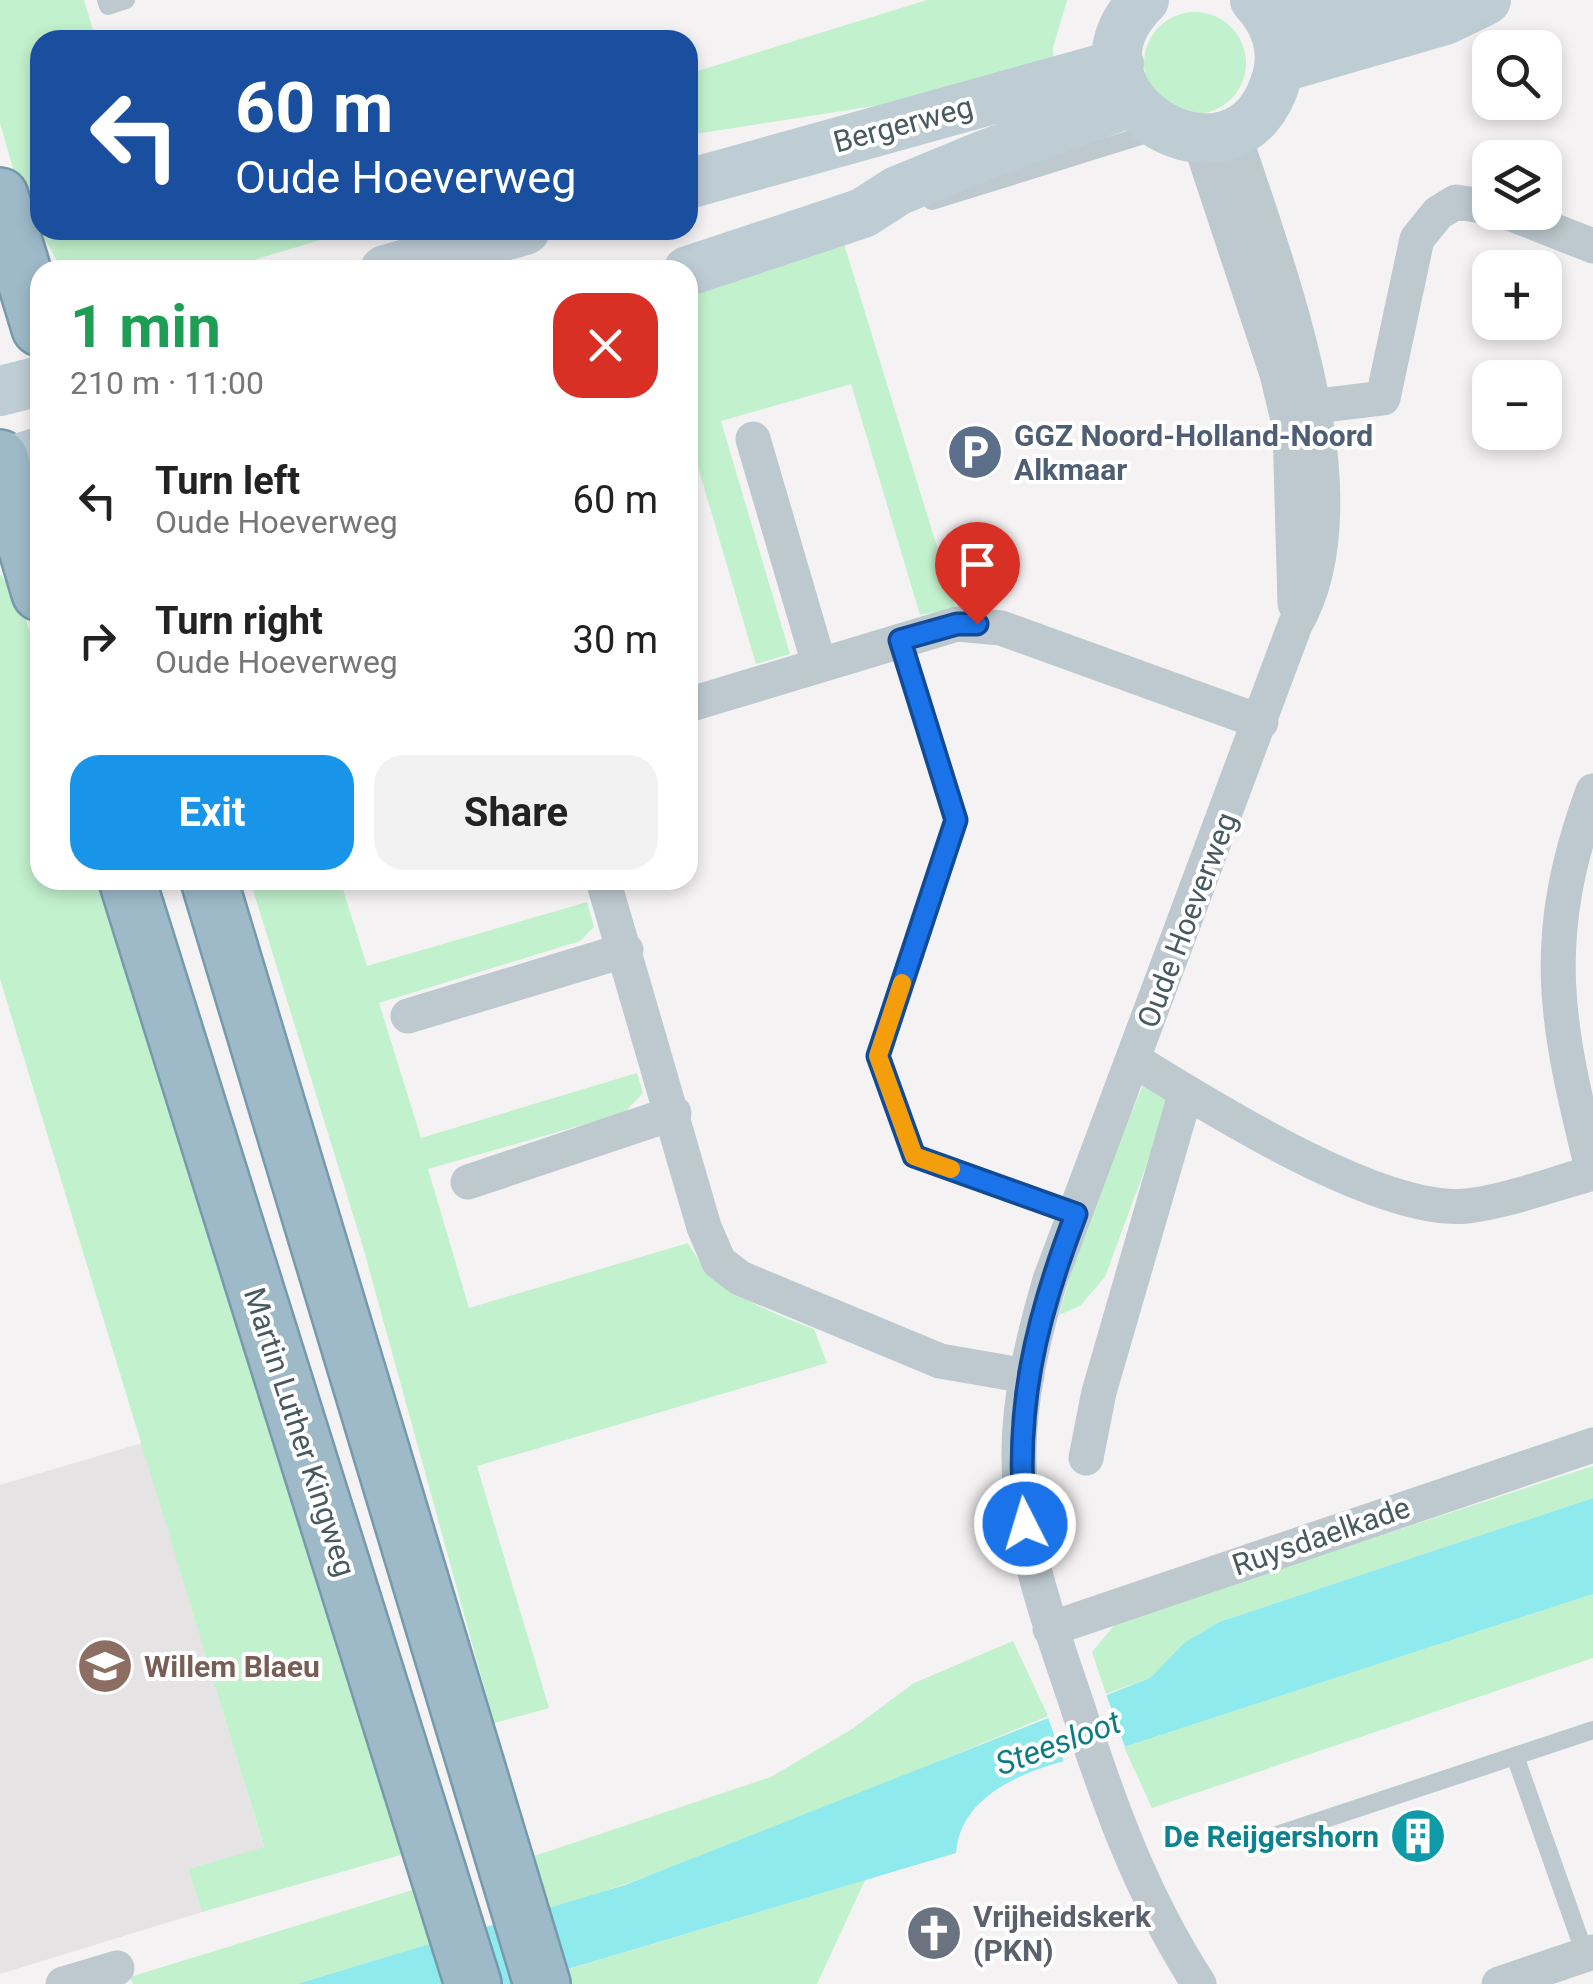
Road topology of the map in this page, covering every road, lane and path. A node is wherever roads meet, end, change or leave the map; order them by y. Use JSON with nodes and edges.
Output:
{"nodes":[{"id":1,"x":106,"y":0,"type":"edge"},
{"id":2,"x":126,"y":0,"type":"edge"},
{"id":3,"x":1144,"y":0,"type":"edge"},
{"id":4,"x":1416,"y":0,"type":"edge"},
{"id":5,"x":1486,"y":0,"type":"edge"},
{"id":6,"x":1266,"y":19,"type":"edge"},
{"id":7,"x":1168,"y":113,"type":"junction"},
{"id":8,"x":698,"y":183,"type":"edge"},
{"id":9,"x":0,"y":196,"type":"edge"},
{"id":10,"x":1472,"y":205,"type":"edge"},
{"id":11,"x":1553,"y":230,"type":"edge"},
{"id":12,"x":490,"y":240,"type":"edge"},
{"id":13,"x":1593,"y":246,"type":"edge"},
{"id":14,"x":420,"y":260,"type":"edge"},
{"id":15,"x":698,"y":269,"type":"edge"},
{"id":16,"x":30,"y":295,"type":"edge"},
{"id":17,"x":30,"y":384,"type":"edge"},
{"id":18,"x":0,"y":391,"type":"edge"},
{"id":19,"x":1299,"y":408,"type":"junction"},
{"id":20,"x":754,"y":439,"type":"dead end"},
{"id":21,"x":10,"y":459,"type":"edge"},
{"id":22,"x":30,"y":548,"type":"edge"},
{"id":23,"x":900,"y":640,"type":"junction"},
{"id":24,"x":820,"y":664,"type":"junction"},
{"id":25,"x":698,"y":702,"type":"edge"},
{"id":26,"x":1261,"y":722,"type":"junction"},
{"id":27,"x":1593,"y":791,"type":"edge"},
{"id":28,"x":130,"y":890,"type":"edge"},
{"id":29,"x":212,"y":890,"type":"edge"},
{"id":30,"x":606,"y":890,"type":"edge"},
{"id":31,"x":626,"y":950,"type":"junction"},
{"id":32,"x":408,"y":1016,"type":"dead end"},
{"id":33,"x":1134,"y":1060,"type":"junction"},
{"id":34,"x":1186,"y":1092,"type":"junction"},
{"id":35,"x":674,"y":1113,"type":"junction"},
{"id":36,"x":1586,"y":1113,"type":"edge"},
{"id":37,"x":1593,"y":1172,"type":"edge"},
{"id":38,"x":468,"y":1182,"type":"dead end"},
{"id":39,"x":1076,"y":1214,"type":"junction"},
{"id":40,"x":1027,"y":1376,"type":"junction"},
{"id":41,"x":1593,"y":1445,"type":"edge"},
{"id":42,"x":1086,"y":1458,"type":"dead end"},
{"id":43,"x":1050,"y":1629,"type":"junction"},
{"id":44,"x":1593,"y":1730,"type":"edge"},
{"id":45,"x":1515,"y":1756,"type":"junction"},
{"id":46,"x":1268,"y":1838,"type":"dead end"},
{"id":47,"x":1589,"y":1953,"type":"edge"},
{"id":48,"x":116,"y":1968,"type":"dead end"},
{"id":49,"x":541,"y":1982,"type":"edge"},
{"id":50,"x":63,"y":1984,"type":"edge"},
{"id":51,"x":473,"y":1984,"type":"edge"},
{"id":52,"x":1198,"y":1984,"type":"edge"},
{"id":53,"x":1499,"y":1984,"type":"edge"}],
"edges":[{"from":1,"to":2,"type":"lane"},
{"from":3,"to":7,"type":"main road"},
{"from":4,"to":6,"type":"main road"},
{"from":5,"to":6,"type":"main road"},
{"from":6,"to":7,"type":"main road"},
{"from":7,"to":8,"type":"main road","name":"Bergerweg"},
{"from":7,"to":15,"type":"main road","name":"Bergerweg"},
{"from":7,"to":19,"type":"street","name":"Oude Hoeverweg"},
{"from":9,"to":16,"type":"highway"},
{"from":10,"to":19,"type":"street"},
{"from":11,"to":13,"type":"street"},
{"from":12,"to":14,"type":"main road"},
{"from":17,"to":18,"type":"main road"},
{"from":19,"to":26,"type":"street","name":"Oude Hoeverweg"},
{"from":20,"to":24,"type":"street"},
{"from":21,"to":22,"type":"highway"},
{"from":23,"to":24,"type":"street"},
{"from":23,"to":26,"type":"street"},
{"from":23,"to":39,"type":"lane"},
{"from":24,"to":25,"type":"street"},
{"from":26,"to":33,"type":"street","name":"Oude Hoeverweg"},
{"from":27,"to":36,"type":"street"},
{"from":28,"to":51,"type":"highway","name":"Martin Luther Kingweg"},
{"from":29,"to":49,"type":"highway"},
{"from":30,"to":31,"type":"street"},
{"from":31,"to":32,"type":"street"},
{"from":31,"to":35,"type":"street"},
{"from":33,"to":34,"type":"street"},
{"from":33,"to":39,"type":"street","name":"Oude Hoeverweg"},
{"from":34,"to":37,"type":"street"},
{"from":34,"to":42,"type":"street"},
{"from":35,"to":38,"type":"street"},
{"from":35,"to":40,"type":"street"},
{"from":36,"to":37,"type":"street"},
{"from":39,"to":40,"type":"street","name":"Oude Hoeverweg"},
{"from":40,"to":43,"type":"street","name":"Oude Hoeverweg"},
{"from":41,"to":43,"type":"street","name":"Ruysdaelkade"},
{"from":43,"to":52,"type":"street","name":"Oude Hoeverweg"},
{"from":44,"to":45,"type":"lane"},
{"from":45,"to":46,"type":"lane"},
{"from":45,"to":47,"type":"lane"},
{"from":47,"to":53,"type":"street"},
{"from":48,"to":50,"type":"street"}]}
